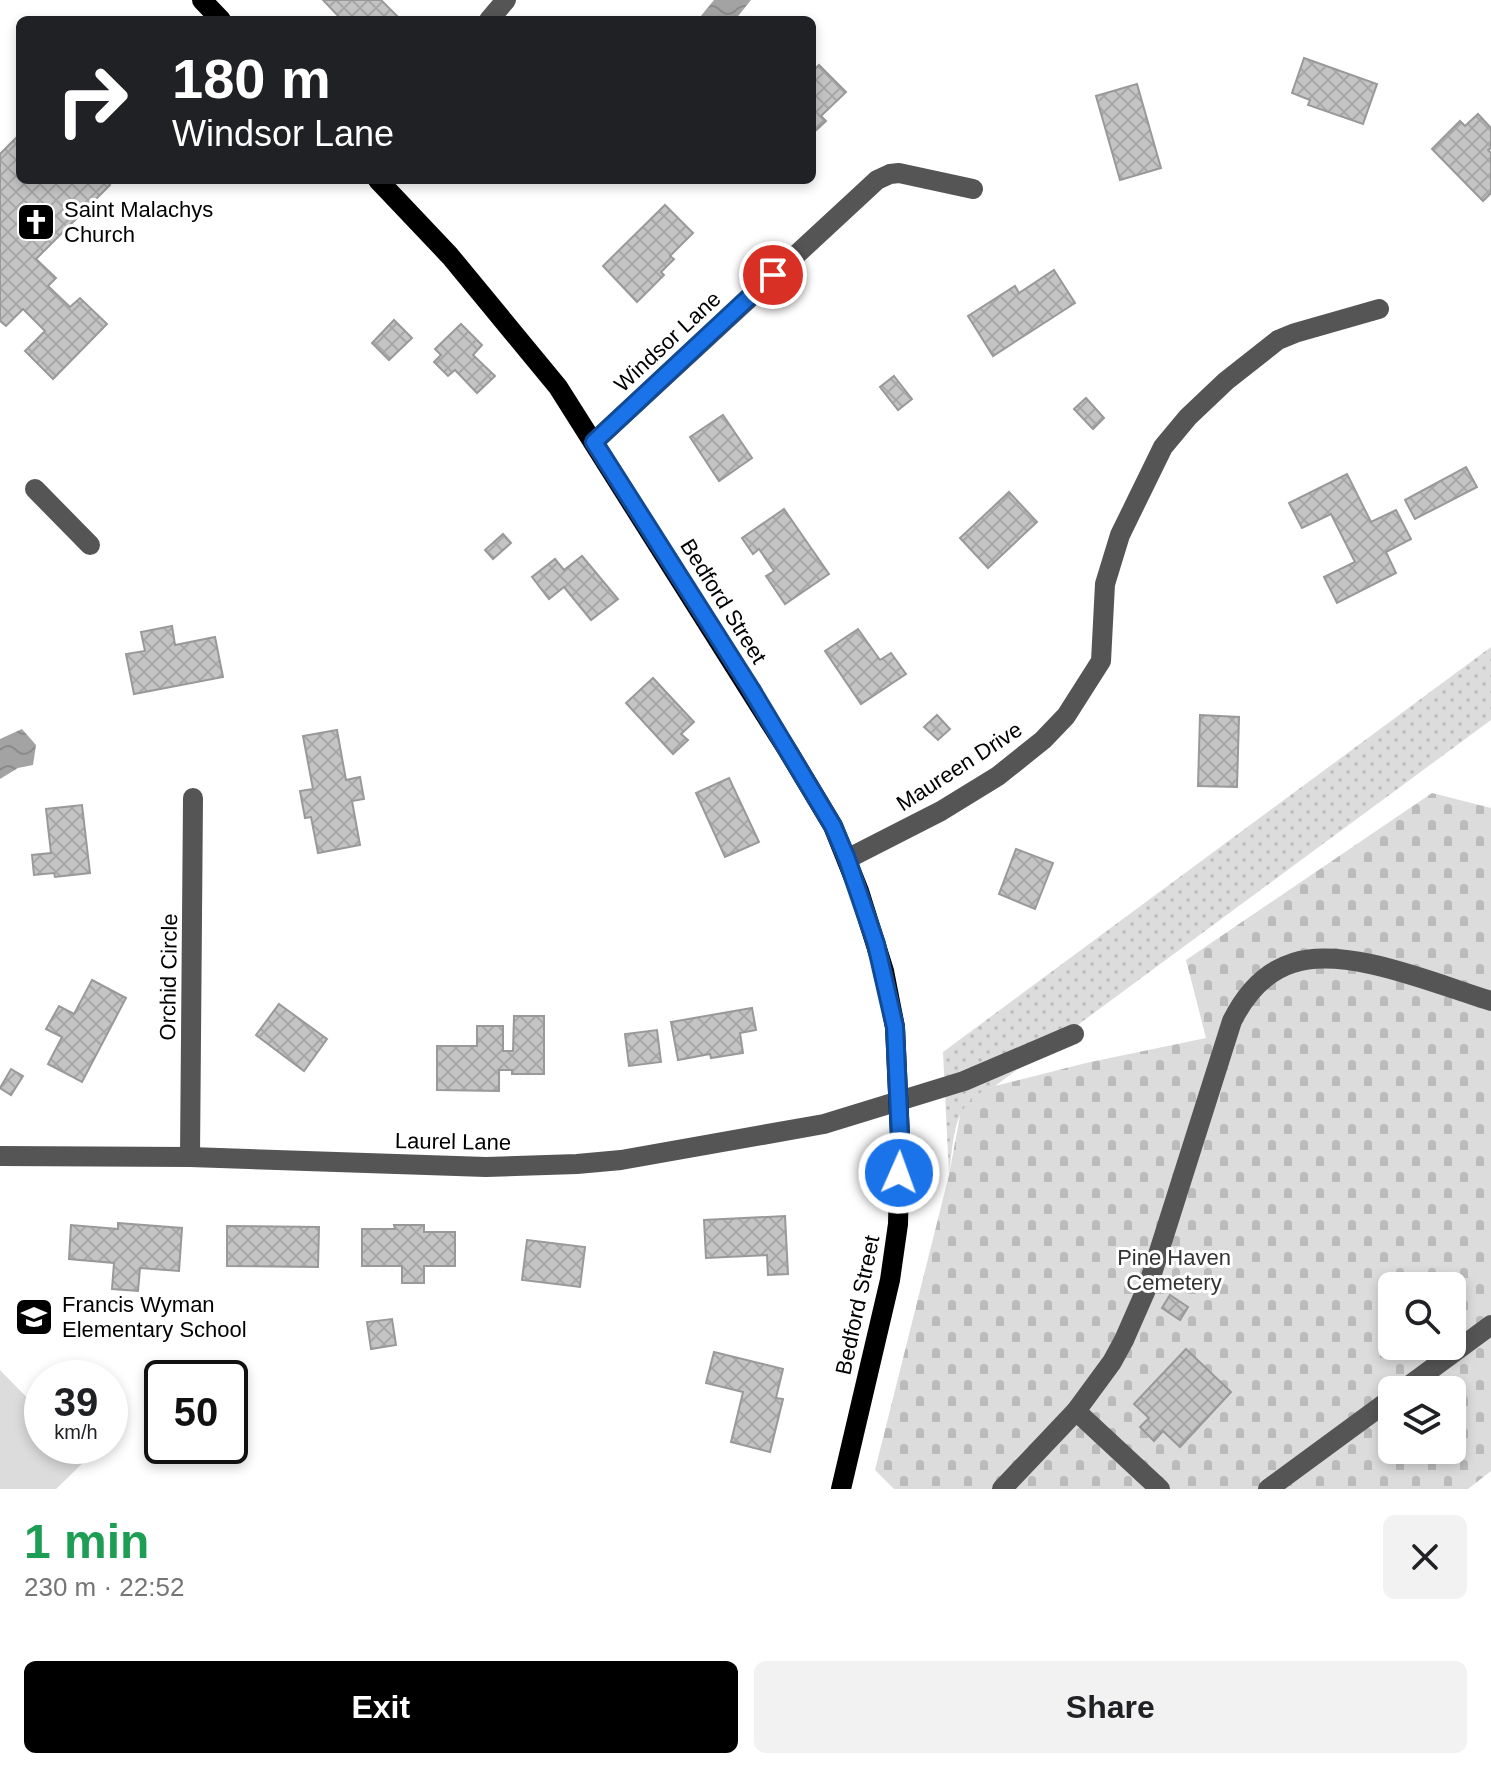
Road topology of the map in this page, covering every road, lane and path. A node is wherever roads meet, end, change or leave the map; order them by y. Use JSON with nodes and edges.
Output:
{"nodes":[{"id":1,"x":202,"y":0,"type":"edge"},
{"id":2,"x":506,"y":0,"type":"edge"},
{"id":3,"x":217,"y":16,"type":"edge"},
{"id":4,"x":492,"y":16,"type":"edge"},
{"id":5,"x":382,"y":184,"type":"edge"},
{"id":6,"x":973,"y":189,"type":"dead end"},
{"id":7,"x":1379,"y":309,"type":"dead end"},
{"id":8,"x":594,"y":442,"type":"junction"},
{"id":9,"x":35,"y":489,"type":"dead end"},
{"id":10,"x":90,"y":545,"type":"dead end"},
{"id":11,"x":193,"y":798,"type":"dead end"},
{"id":12,"x":847,"y":859,"type":"junction"},
{"id":13,"x":1491,"y":1001,"type":"edge"},
{"id":14,"x":1074,"y":1034,"type":"dead end"},
{"id":15,"x":899,"y":1100,"type":"junction"},
{"id":16,"x":0,"y":1156,"type":"edge"},
{"id":17,"x":190,"y":1157,"type":"junction"},
{"id":18,"x":1491,"y":1325,"type":"edge"},
{"id":19,"x":1422,"y":1376,"type":"edge"},
{"id":20,"x":1378,"y":1408,"type":"edge"},
{"id":21,"x":1076,"y":1411,"type":"junction"},
{"id":22,"x":841,"y":1489,"type":"edge"},
{"id":23,"x":1002,"y":1489,"type":"edge"},
{"id":24,"x":1160,"y":1489,"type":"edge"},
{"id":25,"x":1268,"y":1489,"type":"edge"}],
"edges":[{"from":1,"to":3,"type":"main road"},
{"from":2,"to":4,"type":"street"},
{"from":5,"to":8,"type":"main road","name":"Bedford Street"},
{"from":6,"to":8,"type":"street","name":"Windsor Lane"},
{"from":7,"to":12,"type":"street","name":"Maureen Drive"},
{"from":8,"to":12,"type":"main road","name":"Bedford Street"},
{"from":9,"to":10,"type":"street"},
{"from":11,"to":17,"type":"street","name":"Orchid Circle"},
{"from":12,"to":15,"type":"main road","name":"Bedford Street"},
{"from":13,"to":21,"type":"street"},
{"from":14,"to":15,"type":"street","name":"Laurel Lane"},
{"from":15,"to":17,"type":"street","name":"Laurel Lane"},
{"from":15,"to":22,"type":"main road","name":"Bedford Street"},
{"from":16,"to":17,"type":"street","name":"Laurel Lane"},
{"from":18,"to":19,"type":"street"},
{"from":20,"to":25,"type":"street"},
{"from":21,"to":23,"type":"street"},
{"from":21,"to":24,"type":"street"}]}
